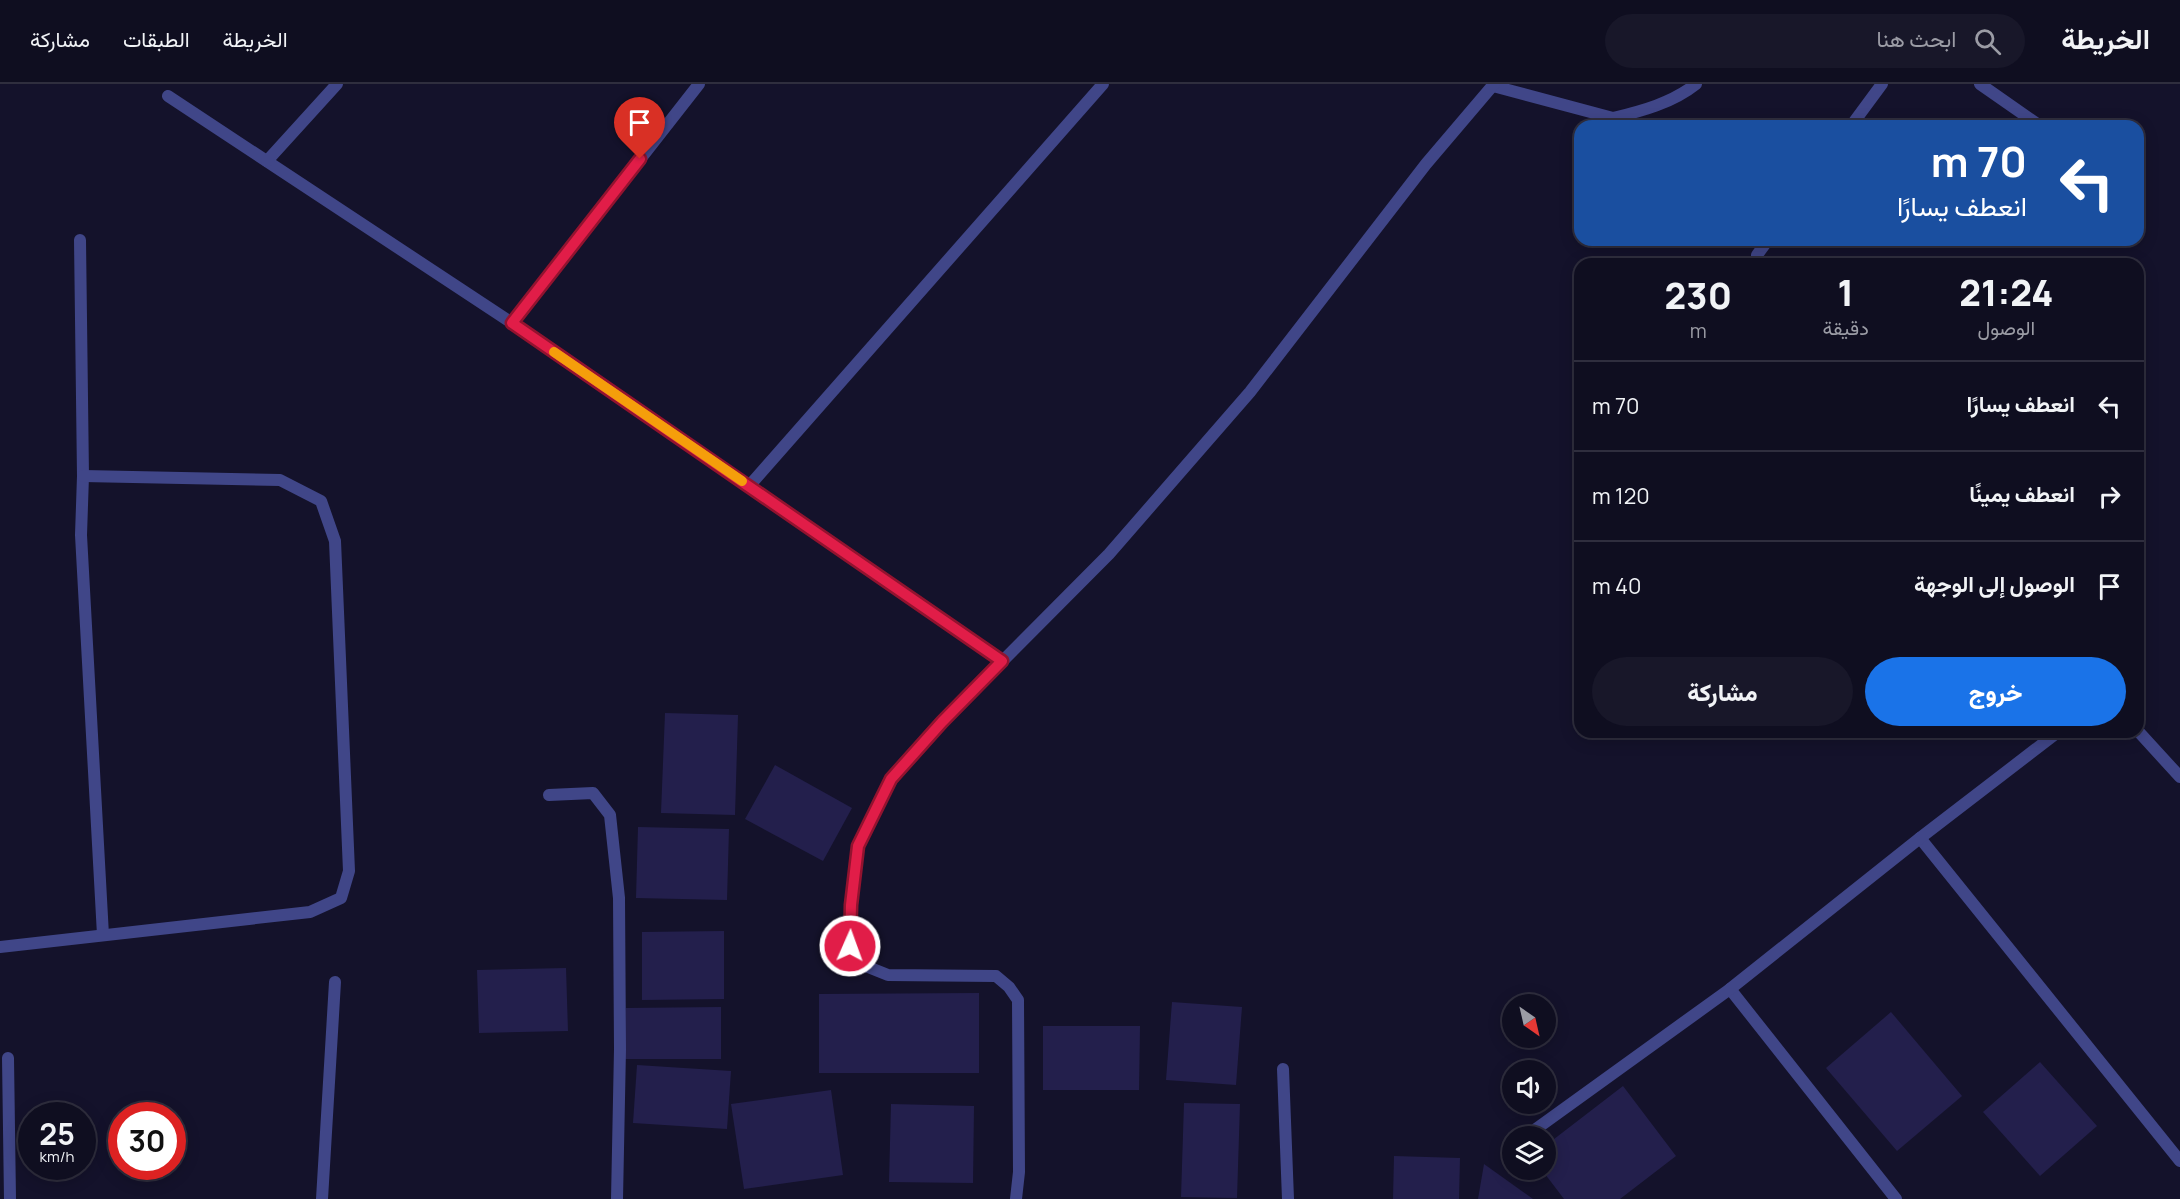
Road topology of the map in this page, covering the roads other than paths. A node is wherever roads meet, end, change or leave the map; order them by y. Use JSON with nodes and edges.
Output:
{"nodes":[{"id":1,"x":338,"y":84,"type":"edge"},
{"id":2,"x":1103,"y":84,"type":"edge"},
{"id":3,"x":1696,"y":84,"type":"edge"},
{"id":4,"x":1882,"y":84,"type":"edge"},
{"id":5,"x":1980,"y":84,"type":"edge"},
{"id":6,"x":697,"y":85,"type":"edge"},
{"id":7,"x":1493,"y":85,"type":"edge"},
{"id":8,"x":168,"y":96,"type":"dead end"},
{"id":9,"x":1855,"y":120,"type":"edge"},
{"id":10,"x":2031,"y":120,"type":"edge"},
{"id":11,"x":267,"y":160,"type":"junction"},
{"id":12,"x":80,"y":240,"type":"dead end"},
{"id":13,"x":1764,"y":246,"type":"edge"},
{"id":14,"x":1757,"y":255,"type":"dead end"},
{"id":15,"x":512,"y":323,"type":"junction"},
{"id":16,"x":83,"y":476,"type":"junction"},
{"id":17,"x":750,"y":485,"type":"junction"},
{"id":18,"x":1002,"y":661,"type":"junction"},
{"id":19,"x":2050,"y":738,"type":"edge"},
{"id":20,"x":2144,"y":738,"type":"edge"},
{"id":21,"x":2180,"y":777,"type":"edge"},
{"id":22,"x":549,"y":795,"type":"dead end"},
{"id":23,"x":1920,"y":838,"type":"junction"},
{"id":24,"x":103,"y":935,"type":"junction"},
{"id":25,"x":0,"y":947,"type":"edge"},
{"id":26,"x":335,"y":982,"type":"dead end"},
{"id":27,"x":1730,"y":989,"type":"junction"},
{"id":28,"x":8,"y":1058,"type":"dead end"},
{"id":29,"x":1283,"y":1069,"type":"dead end"},
{"id":30,"x":1540,"y":1126,"type":"edge"},
{"id":31,"x":2180,"y":1161,"type":"edge"},
{"id":32,"x":10,"y":1199,"type":"edge"},
{"id":33,"x":322,"y":1199,"type":"edge"},
{"id":34,"x":617,"y":1199,"type":"edge"},
{"id":35,"x":1016,"y":1199,"type":"edge"},
{"id":36,"x":1288,"y":1199,"type":"edge"},
{"id":37,"x":1896,"y":1199,"type":"edge"}],
"edges":[{"from":1,"to":11,"type":"street"},
{"from":2,"to":17,"type":"street"},
{"from":3,"to":7,"type":"street"},
{"from":4,"to":9,"type":"street"},
{"from":5,"to":10,"type":"street"},
{"from":6,"to":15,"type":"street"},
{"from":7,"to":18,"type":"street"},
{"from":8,"to":11,"type":"street"},
{"from":11,"to":15,"type":"street"},
{"from":12,"to":16,"type":"street"},
{"from":13,"to":14,"type":"street"},
{"from":15,"to":17,"type":"street"},
{"from":16,"to":24,"type":"street"},
{"from":16,"to":24,"type":"street"},
{"from":17,"to":18,"type":"street"},
{"from":18,"to":35,"type":"street"},
{"from":19,"to":23,"type":"street"},
{"from":20,"to":21,"type":"street"},
{"from":22,"to":34,"type":"street"},
{"from":23,"to":27,"type":"street"},
{"from":23,"to":31,"type":"street"},
{"from":24,"to":25,"type":"street"},
{"from":26,"to":33,"type":"street"},
{"from":27,"to":30,"type":"street"},
{"from":27,"to":37,"type":"street"},
{"from":28,"to":32,"type":"street"},
{"from":29,"to":36,"type":"street"}]}
